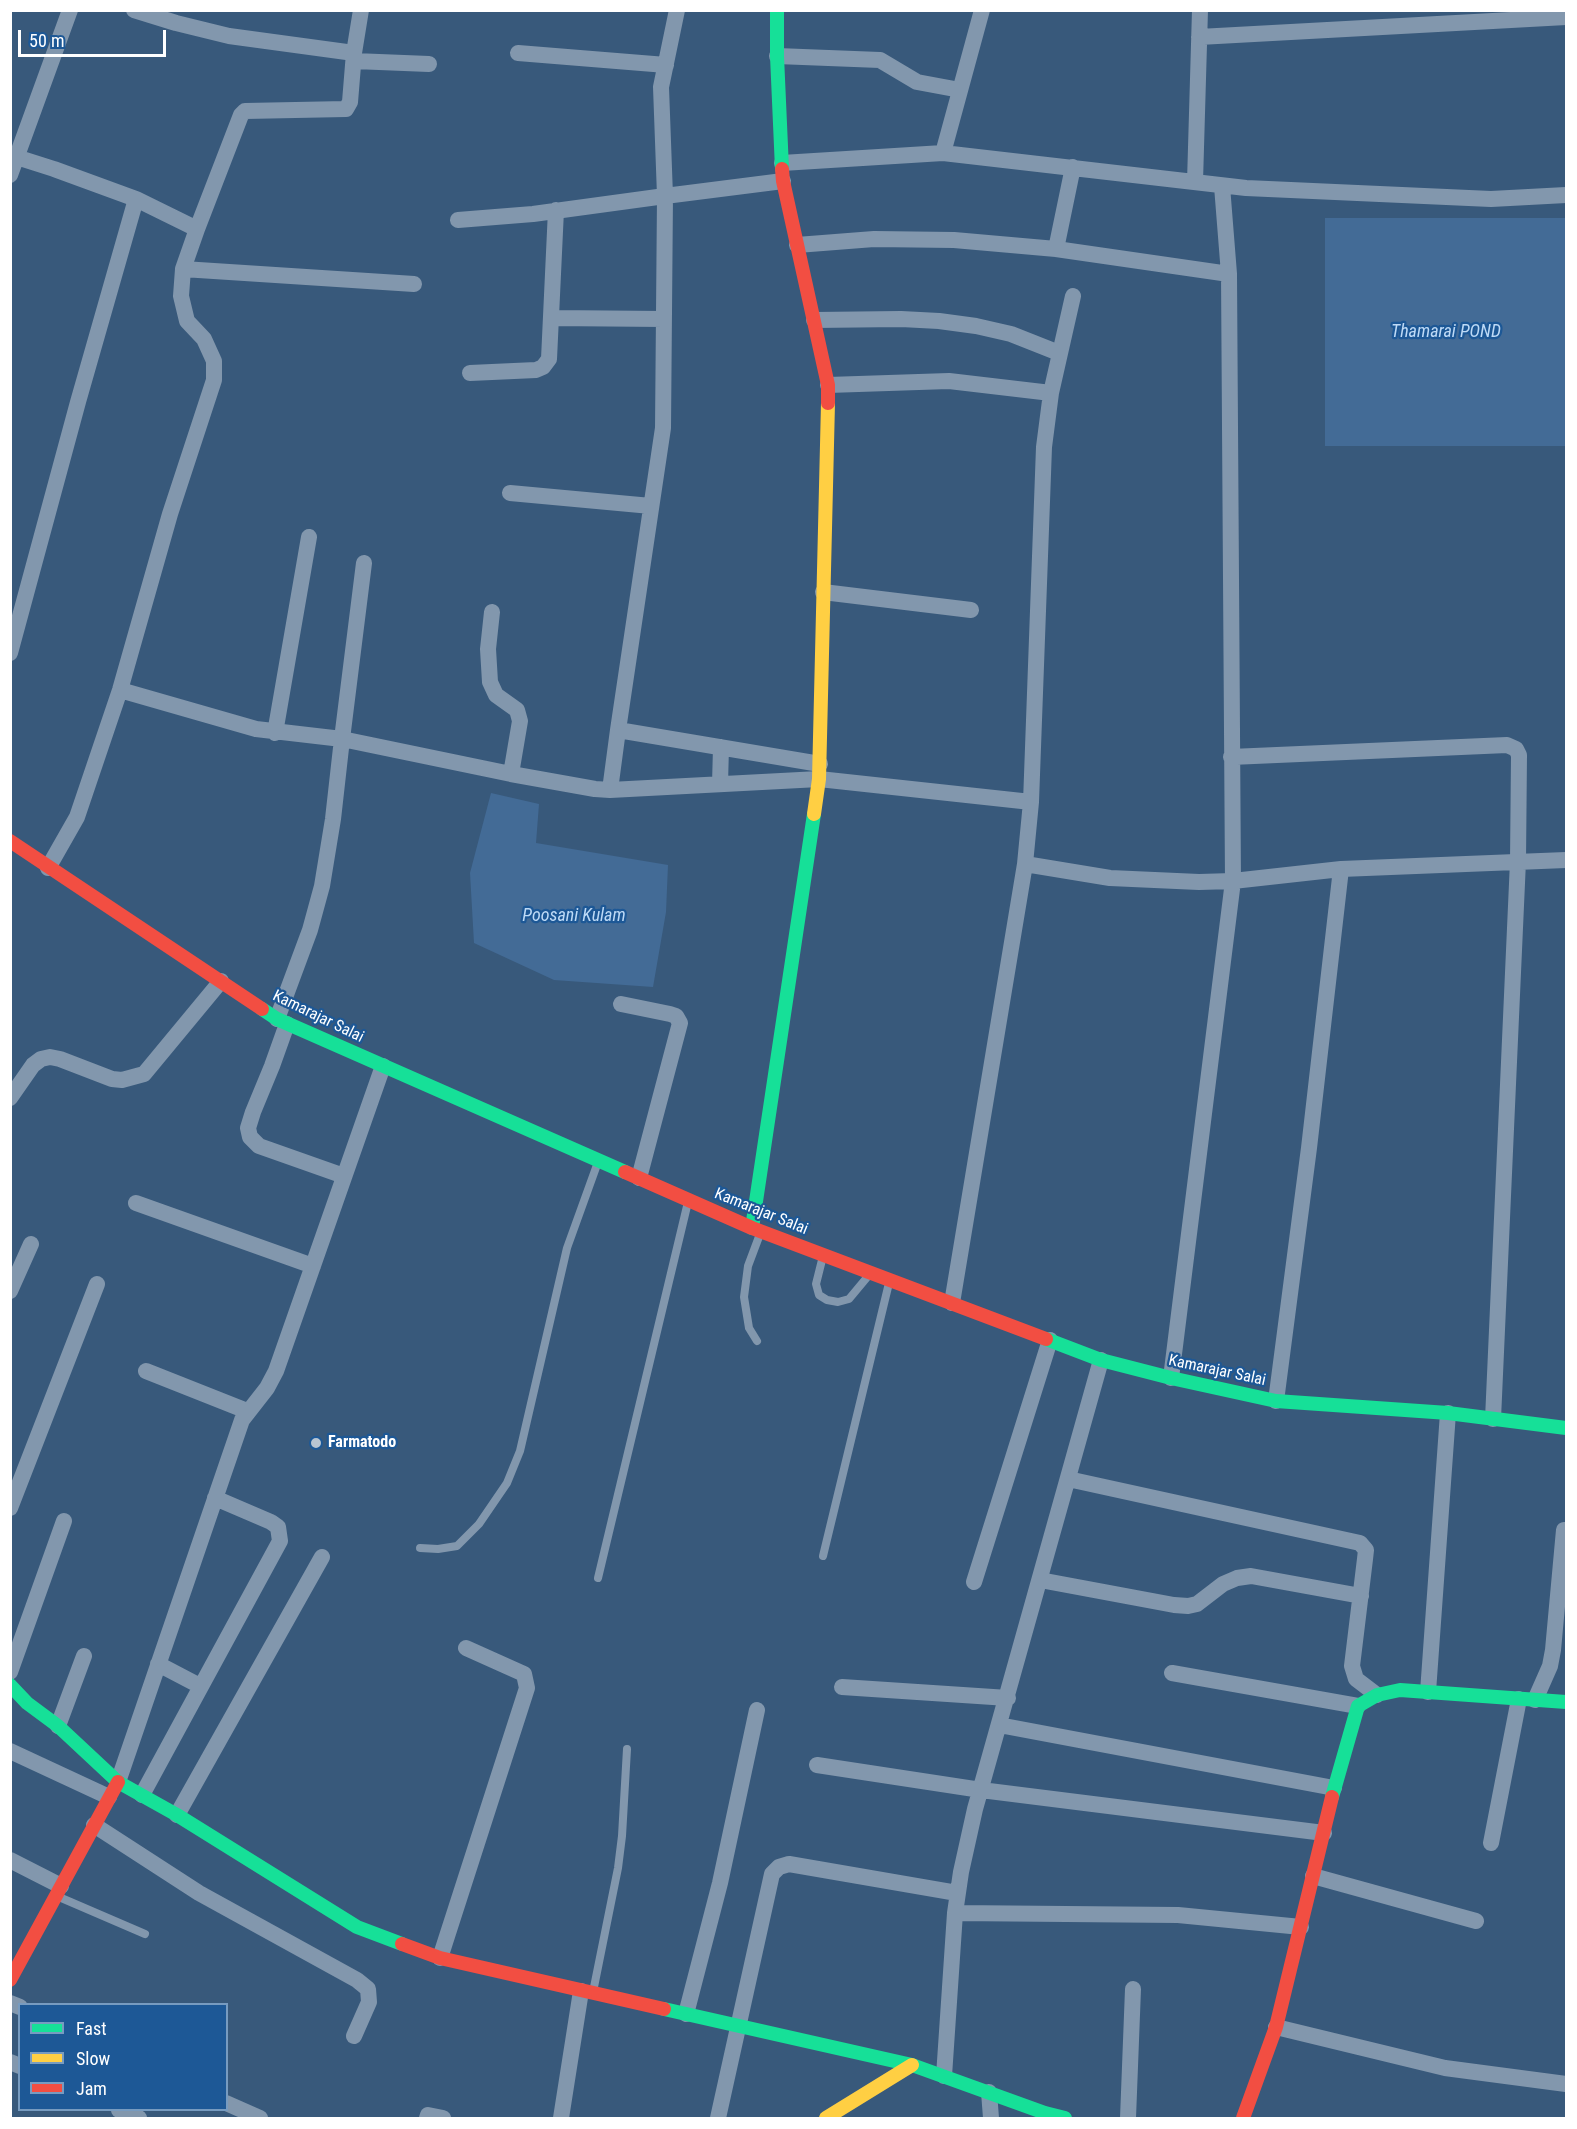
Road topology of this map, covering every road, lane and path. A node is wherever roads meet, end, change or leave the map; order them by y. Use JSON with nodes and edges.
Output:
{"nodes":[{"id":1,"x":70,"y":10,"type":"edge"},
{"id":2,"x":134,"y":10,"type":"edge"},
{"id":3,"x":361,"y":10,"type":"edge"},
{"id":4,"x":677,"y":10,"type":"edge"},
{"id":5,"x":777,"y":10,"type":"edge"},
{"id":6,"x":982,"y":10,"type":"edge"},
{"id":7,"x":1200,"y":10,"type":"edge"},
{"id":8,"x":1566,"y":17,"type":"edge"},
{"id":9,"x":1199,"y":37,"type":"junction"},
{"id":10,"x":518,"y":52,"type":"dead end"},
{"id":11,"x":777,"y":56,"type":"junction"},
{"id":12,"x":354,"y":57,"type":"junction"},
{"id":13,"x":429,"y":64,"type":"dead end"},
{"id":14,"x":666,"y":65,"type":"junction"},
{"id":15,"x":960,"y":90,"type":"junction"},
{"id":16,"x":943,"y":153,"type":"junction"},
{"id":17,"x":14,"y":156,"type":"edge"},
{"id":18,"x":782,"y":163,"type":"junction"},
{"id":19,"x":1073,"y":167,"type":"junction"},
{"id":20,"x":10,"y":175,"type":"edge"},
{"id":21,"x":783,"y":181,"type":"junction"},
{"id":22,"x":1195,"y":182,"type":"junction"},
{"id":23,"x":1222,"y":186,"type":"junction"},
{"id":24,"x":1566,"y":195,"type":"edge"},
{"id":25,"x":666,"y":196,"type":"junction"},
{"id":26,"x":136,"y":199,"type":"junction"},
{"id":27,"x":556,"y":210,"type":"junction"},
{"id":28,"x":458,"y":220,"type":"dead end"},
{"id":29,"x":197,"y":229,"type":"junction"},
{"id":30,"x":797,"y":245,"type":"junction"},
{"id":31,"x":1056,"y":249,"type":"junction"},
{"id":32,"x":183,"y":269,"type":"junction"},
{"id":33,"x":1229,"y":274,"type":"junction"},
{"id":34,"x":414,"y":284,"type":"dead end"},
{"id":35,"x":1073,"y":296,"type":"dead end"},
{"id":36,"x":551,"y":318,"type":"junction"},
{"id":37,"x":664,"y":319,"type":"junction"},
{"id":38,"x":814,"y":320,"type":"junction"},
{"id":39,"x":1059,"y":353,"type":"junction"},
{"id":40,"x":470,"y":374,"type":"dead end"},
{"id":41,"x":828,"y":385,"type":"junction"},
{"id":42,"x":1051,"y":393,"type":"junction"},
{"id":43,"x":510,"y":493,"type":"dead end"},
{"id":44,"x":651,"y":506,"type":"junction"},
{"id":45,"x":309,"y":537,"type":"dead end"},
{"id":46,"x":364,"y":563,"type":"dead end"},
{"id":47,"x":824,"y":592,"type":"junction"},
{"id":48,"x":971,"y":610,"type":"dead end"},
{"id":49,"x":492,"y":612,"type":"dead end"},
{"id":50,"x":10,"y":653,"type":"edge"},
{"id":51,"x":120,"y":690,"type":"junction"},
{"id":52,"x":618,"y":730,"type":"junction"},
{"id":53,"x":275,"y":733,"type":"junction"},
{"id":54,"x":342,"y":739,"type":"junction"},
{"id":55,"x":721,"y":747,"type":"junction"},
{"id":56,"x":1231,"y":757,"type":"junction"},
{"id":57,"x":820,"y":771,"type":"junction"},
{"id":58,"x":511,"y":774,"type":"junction"},
{"id":59,"x":720,"y":784,"type":"junction"},
{"id":60,"x":610,"y":790,"type":"junction"},
{"id":61,"x":1031,"y":802,"type":"junction"},
{"id":62,"x":12,"y":847,"type":"edge"},
{"id":63,"x":1566,"y":860,"type":"edge"},
{"id":64,"x":1518,"y":861,"type":"junction"},
{"id":65,"x":1025,"y":864,"type":"junction"},
{"id":66,"x":48,"y":868,"type":"junction"},
{"id":67,"x":1341,"y":869,"type":"junction"},
{"id":68,"x":1233,"y":881,"type":"junction"},
{"id":69,"x":221,"y":981,"type":"junction"},
{"id":70,"x":621,"y":1004,"type":"dead end"},
{"id":71,"x":282,"y":1021,"type":"junction"},
{"id":72,"x":383,"y":1066,"type":"junction"},
{"id":73,"x":10,"y":1098,"type":"edge"},
{"id":74,"x":598,"y":1160,"type":"junction"},
{"id":75,"x":344,"y":1176,"type":"junction"},
{"id":76,"x":639,"y":1178,"type":"junction"},
{"id":77,"x":689,"y":1200,"type":"junction"},
{"id":78,"x":136,"y":1203,"type":"dead end"},
{"id":79,"x":756,"y":1229,"type":"junction"},
{"id":80,"x":31,"y":1244,"type":"dead end"},
{"id":81,"x":824,"y":1255,"type":"junction"},
{"id":82,"x":313,"y":1266,"type":"junction"},
{"id":83,"x":871,"y":1273,"type":"junction"},
{"id":84,"x":890,"y":1280,"type":"junction"},
{"id":85,"x":97,"y":1284,"type":"dead end"},
{"id":86,"x":10,"y":1291,"type":"edge"},
{"id":87,"x":952,"y":1303,"type":"junction"},
{"id":88,"x":756,"y":1341,"type":"dead end"},
{"id":89,"x":1050,"y":1341,"type":"junction"},
{"id":90,"x":1101,"y":1360,"type":"junction"},
{"id":91,"x":146,"y":1371,"type":"dead end"},
{"id":92,"x":1171,"y":1378,"type":"junction"},
{"id":93,"x":1276,"y":1401,"type":"junction"},
{"id":94,"x":247,"y":1411,"type":"junction"},
{"id":95,"x":1448,"y":1413,"type":"junction"},
{"id":96,"x":1493,"y":1419,"type":"junction"},
{"id":97,"x":1566,"y":1428,"type":"edge"},
{"id":98,"x":1068,"y":1479,"type":"junction"},
{"id":99,"x":215,"y":1498,"type":"junction"},
{"id":100,"x":10,"y":1508,"type":"edge"},
{"id":101,"x":64,"y":1521,"type":"dead end"},
{"id":102,"x":1564,"y":1530,"type":"dead end"},
{"id":103,"x":420,"y":1548,"type":"dead end"},
{"id":104,"x":823,"y":1556,"type":"dead end"},
{"id":105,"x":322,"y":1557,"type":"dead end"},
{"id":106,"x":598,"y":1578,"type":"dead end"},
{"id":107,"x":1040,"y":1580,"type":"junction"},
{"id":108,"x":974,"y":1582,"type":"dead end"},
{"id":109,"x":1361,"y":1596,"type":"junction"},
{"id":110,"x":465,"y":1648,"type":"dead end"},
{"id":111,"x":84,"y":1656,"type":"dead end"},
{"id":112,"x":158,"y":1664,"type":"junction"},
{"id":113,"x":10,"y":1672,"type":"edge"},
{"id":114,"x":1172,"y":1673,"type":"dead end"},
{"id":115,"x":10,"y":1685,"type":"edge"},
{"id":116,"x":200,"y":1686,"type":"junction"},
{"id":117,"x":842,"y":1687,"type":"dead end"},
{"id":118,"x":1428,"y":1692,"type":"junction"},
{"id":119,"x":1377,"y":1695,"type":"junction"},
{"id":120,"x":1008,"y":1698,"type":"junction"},
{"id":121,"x":1527,"y":1699,"type":"junction"},
{"id":122,"x":1566,"y":1702,"type":"edge"},
{"id":123,"x":1358,"y":1706,"type":"junction"},
{"id":124,"x":757,"y":1710,"type":"dead end"},
{"id":125,"x":58,"y":1725,"type":"junction"},
{"id":126,"x":999,"y":1725,"type":"junction"},
{"id":127,"x":627,"y":1749,"type":"dead end"},
{"id":128,"x":10,"y":1751,"type":"edge"},
{"id":129,"x":817,"y":1765,"type":"dead end"},
{"id":130,"x":118,"y":1782,"type":"junction"},
{"id":131,"x":1334,"y":1788,"type":"junction"},
{"id":132,"x":981,"y":1790,"type":"junction"},
{"id":133,"x":142,"y":1795,"type":"junction"},
{"id":134,"x":109,"y":1797,"type":"junction"},
{"id":135,"x":177,"y":1815,"type":"junction"},
{"id":136,"x":94,"y":1825,"type":"junction"},
{"id":137,"x":1324,"y":1833,"type":"junction"},
{"id":138,"x":1491,"y":1843,"type":"dead end"},
{"id":139,"x":10,"y":1860,"type":"edge"},
{"id":140,"x":1313,"y":1876,"type":"junction"},
{"id":141,"x":59,"y":1891,"type":"junction"},
{"id":142,"x":957,"y":1893,"type":"junction"},
{"id":143,"x":954,"y":1913,"type":"junction"},
{"id":144,"x":1476,"y":1921,"type":"dead end"},
{"id":145,"x":1301,"y":1927,"type":"junction"},
{"id":146,"x":145,"y":1934,"type":"dead end"},
{"id":147,"x":440,"y":1958,"type":"junction"},
{"id":148,"x":11,"y":1977,"type":"edge"},
{"id":149,"x":1133,"y":1989,"type":"dead end"},
{"id":150,"x":587,"y":1992,"type":"junction"},
{"id":151,"x":686,"y":2014,"type":"junction"},
{"id":152,"x":738,"y":2025,"type":"junction"},
{"id":153,"x":1276,"y":2027,"type":"junction"},
{"id":154,"x":354,"y":2036,"type":"dead end"},
{"id":155,"x":912,"y":2065,"type":"junction"},
{"id":156,"x":944,"y":2076,"type":"junction"},
{"id":157,"x":1566,"y":2084,"type":"edge"},
{"id":158,"x":989,"y":2092,"type":"junction"},
{"id":159,"x":228,"y":2104,"type":"edge"},
{"id":160,"x":123,"y":2111,"type":"edge"},
{"id":161,"x":139,"y":2118,"type":"edge"},
{"id":162,"x":260,"y":2118,"type":"edge"},
{"id":163,"x":427,"y":2118,"type":"edge"},
{"id":164,"x":443,"y":2118,"type":"edge"},
{"id":165,"x":561,"y":2118,"type":"edge"},
{"id":166,"x":718,"y":2118,"type":"edge"},
{"id":167,"x":826,"y":2118,"type":"edge"},
{"id":168,"x":991,"y":2118,"type":"edge"},
{"id":169,"x":1065,"y":2118,"type":"edge"},
{"id":170,"x":1128,"y":2118,"type":"edge"},
{"id":171,"x":1243,"y":2118,"type":"edge"}],
"edges":[{"from":1,"to":17,"type":"street"},
{"from":2,"to":12,"type":"street"},
{"from":3,"to":12,"type":"street"},
{"from":4,"to":14,"type":"street"},
{"from":5,"to":11,"type":"street"},
{"from":6,"to":15,"type":"street"},
{"from":7,"to":9,"type":"street"},
{"from":8,"to":9,"type":"street"},
{"from":9,"to":22,"type":"street"},
{"from":10,"to":14,"type":"street"},
{"from":11,"to":15,"type":"street"},
{"from":11,"to":18,"type":"street"},
{"from":12,"to":13,"type":"street"},
{"from":12,"to":29,"type":"street"},
{"from":14,"to":25,"type":"street"},
{"from":15,"to":16,"type":"street"},
{"from":16,"to":18,"type":"street"},
{"from":16,"to":19,"type":"street"},
{"from":17,"to":20,"type":"street"},
{"from":17,"to":26,"type":"street"},
{"from":18,"to":21,"type":"street"},
{"from":19,"to":22,"type":"street"},
{"from":19,"to":31,"type":"street"},
{"from":21,"to":25,"type":"street"},
{"from":21,"to":30,"type":"street"},
{"from":22,"to":23,"type":"street"},
{"from":23,"to":24,"type":"street"},
{"from":23,"to":33,"type":"street"},
{"from":25,"to":27,"type":"street"},
{"from":25,"to":37,"type":"street"},
{"from":26,"to":29,"type":"street"},
{"from":26,"to":50,"type":"street"},
{"from":27,"to":28,"type":"street"},
{"from":27,"to":36,"type":"street"},
{"from":29,"to":32,"type":"street"},
{"from":30,"to":31,"type":"street"},
{"from":30,"to":38,"type":"street"},
{"from":31,"to":33,"type":"street"},
{"from":32,"to":34,"type":"street"},
{"from":32,"to":51,"type":"street"},
{"from":33,"to":56,"type":"street"},
{"from":35,"to":39,"type":"street"},
{"from":36,"to":37,"type":"street"},
{"from":36,"to":40,"type":"street"},
{"from":37,"to":44,"type":"street"},
{"from":38,"to":39,"type":"street"},
{"from":38,"to":41,"type":"street"},
{"from":39,"to":42,"type":"street"},
{"from":41,"to":42,"type":"street"},
{"from":41,"to":47,"type":"street"},
{"from":42,"to":61,"type":"street"},
{"from":43,"to":44,"type":"street"},
{"from":44,"to":52,"type":"street"},
{"from":45,"to":53,"type":"street"},
{"from":46,"to":54,"type":"street"},
{"from":47,"to":48,"type":"street"},
{"from":47,"to":57,"type":"street"},
{"from":49,"to":58,"type":"street"},
{"from":51,"to":53,"type":"street"},
{"from":51,"to":66,"type":"street"},
{"from":52,"to":55,"type":"street"},
{"from":52,"to":60,"type":"street"},
{"from":53,"to":54,"type":"street"},
{"from":54,"to":58,"type":"street"},
{"from":54,"to":71,"type":"street"},
{"from":55,"to":57,"type":"street"},
{"from":55,"to":59,"type":"street"},
{"from":56,"to":64,"type":"street"},
{"from":56,"to":68,"type":"street"},
{"from":57,"to":59,"type":"street"},
{"from":57,"to":61,"type":"street"},
{"from":57,"to":79,"type":"street"},
{"from":58,"to":60,"type":"street"},
{"from":59,"to":60,"type":"street"},
{"from":61,"to":65,"type":"street"},
{"from":62,"to":66,"type":"street","name":"Kamarajar Salai"},
{"from":63,"to":64,"type":"street"},
{"from":64,"to":67,"type":"street"},
{"from":64,"to":96,"type":"street"},
{"from":65,"to":68,"type":"street"},
{"from":65,"to":87,"type":"street"},
{"from":66,"to":69,"type":"street","name":"Kamarajar Salai"},
{"from":67,"to":68,"type":"street"},
{"from":67,"to":93,"type":"street"},
{"from":68,"to":92,"type":"street"},
{"from":69,"to":71,"type":"street","name":"Kamarajar Salai"},
{"from":69,"to":73,"type":"street"},
{"from":70,"to":76,"type":"street"},
{"from":71,"to":72,"type":"street","name":"Kamarajar Salai"},
{"from":71,"to":75,"type":"street"},
{"from":72,"to":74,"type":"street","name":"Kamarajar Salai"},
{"from":72,"to":75,"type":"street"},
{"from":74,"to":76,"type":"street","name":"Kamarajar Salai"},
{"from":74,"to":103,"type":"lane"},
{"from":75,"to":82,"type":"street"},
{"from":76,"to":77,"type":"street","name":"Kamarajar Salai"},
{"from":77,"to":79,"type":"street","name":"Kamarajar Salai"},
{"from":77,"to":106,"type":"lane"},
{"from":78,"to":82,"type":"street"},
{"from":79,"to":81,"type":"street","name":"Kamarajar Salai"},
{"from":79,"to":88,"type":"lane"},
{"from":80,"to":86,"type":"street"},
{"from":81,"to":83,"type":"street","name":"Kamarajar Salai"},
{"from":81,"to":83,"type":"lane"},
{"from":82,"to":94,"type":"street"},
{"from":83,"to":84,"type":"street","name":"Kamarajar Salai"},
{"from":84,"to":87,"type":"street","name":"Kamarajar Salai"},
{"from":84,"to":104,"type":"lane"},
{"from":85,"to":100,"type":"street"},
{"from":87,"to":89,"type":"street","name":"Kamarajar Salai"},
{"from":89,"to":90,"type":"street","name":"Kamarajar Salai"},
{"from":89,"to":108,"type":"street"},
{"from":90,"to":92,"type":"street","name":"Kamarajar Salai"},
{"from":90,"to":98,"type":"street"},
{"from":91,"to":94,"type":"street"},
{"from":92,"to":93,"type":"street","name":"Kamarajar Salai"},
{"from":93,"to":95,"type":"street","name":"Kamarajar Salai"},
{"from":94,"to":99,"type":"street"},
{"from":95,"to":96,"type":"street","name":"Kamarajar Salai"},
{"from":95,"to":118,"type":"street"},
{"from":96,"to":97,"type":"street","name":"Kamarajar Salai"},
{"from":98,"to":107,"type":"street"},
{"from":98,"to":109,"type":"street"},
{"from":99,"to":112,"type":"street"},
{"from":99,"to":116,"type":"street"},
{"from":101,"to":113,"type":"street"},
{"from":102,"to":121,"type":"street"},
{"from":105,"to":135,"type":"street"},
{"from":107,"to":109,"type":"street"},
{"from":107,"to":120,"type":"street"},
{"from":109,"to":119,"type":"street"},
{"from":110,"to":147,"type":"street"},
{"from":111,"to":125,"type":"street"},
{"from":112,"to":116,"type":"street"},
{"from":112,"to":130,"type":"street"},
{"from":114,"to":123,"type":"street"},
{"from":115,"to":125,"type":"street"},
{"from":116,"to":133,"type":"street"},
{"from":117,"to":120,"type":"street"},
{"from":118,"to":119,"type":"street"},
{"from":118,"to":121,"type":"street"},
{"from":119,"to":123,"type":"street"},
{"from":120,"to":126,"type":"street"},
{"from":121,"to":122,"type":"street"},
{"from":121,"to":138,"type":"street"},
{"from":123,"to":131,"type":"street"},
{"from":124,"to":151,"type":"street"},
{"from":125,"to":130,"type":"street"},
{"from":126,"to":131,"type":"street"},
{"from":126,"to":132,"type":"street"},
{"from":127,"to":150,"type":"lane"},
{"from":128,"to":134,"type":"street"},
{"from":129,"to":132,"type":"street"},
{"from":130,"to":133,"type":"street"},
{"from":130,"to":134,"type":"street"},
{"from":131,"to":137,"type":"street"},
{"from":132,"to":137,"type":"street"},
{"from":132,"to":142,"type":"street"},
{"from":133,"to":135,"type":"street"},
{"from":134,"to":136,"type":"street"},
{"from":135,"to":147,"type":"street"},
{"from":136,"to":141,"type":"street"},
{"from":136,"to":154,"type":"street"},
{"from":137,"to":140,"type":"street"},
{"from":139,"to":141,"type":"street"},
{"from":140,"to":144,"type":"street"},
{"from":140,"to":145,"type":"street"},
{"from":141,"to":146,"type":"lane"},
{"from":141,"to":148,"type":"street"},
{"from":142,"to":143,"type":"street"},
{"from":142,"to":152,"type":"street"},
{"from":143,"to":145,"type":"street"},
{"from":143,"to":156,"type":"street"},
{"from":145,"to":153,"type":"street"},
{"from":147,"to":150,"type":"street"},
{"from":149,"to":170,"type":"street"},
{"from":150,"to":151,"type":"street"},
{"from":150,"to":165,"type":"street"},
{"from":151,"to":152,"type":"street"},
{"from":152,"to":155,"type":"street"},
{"from":152,"to":166,"type":"street"},
{"from":153,"to":157,"type":"street"},
{"from":153,"to":171,"type":"street"},
{"from":155,"to":156,"type":"street"},
{"from":155,"to":167,"type":"street"},
{"from":156,"to":158,"type":"street"},
{"from":158,"to":168,"type":"street"},
{"from":158,"to":169,"type":"street"},
{"from":159,"to":162,"type":"street"},
{"from":160,"to":161,"type":"street"},
{"from":163,"to":164,"type":"street"}]}
